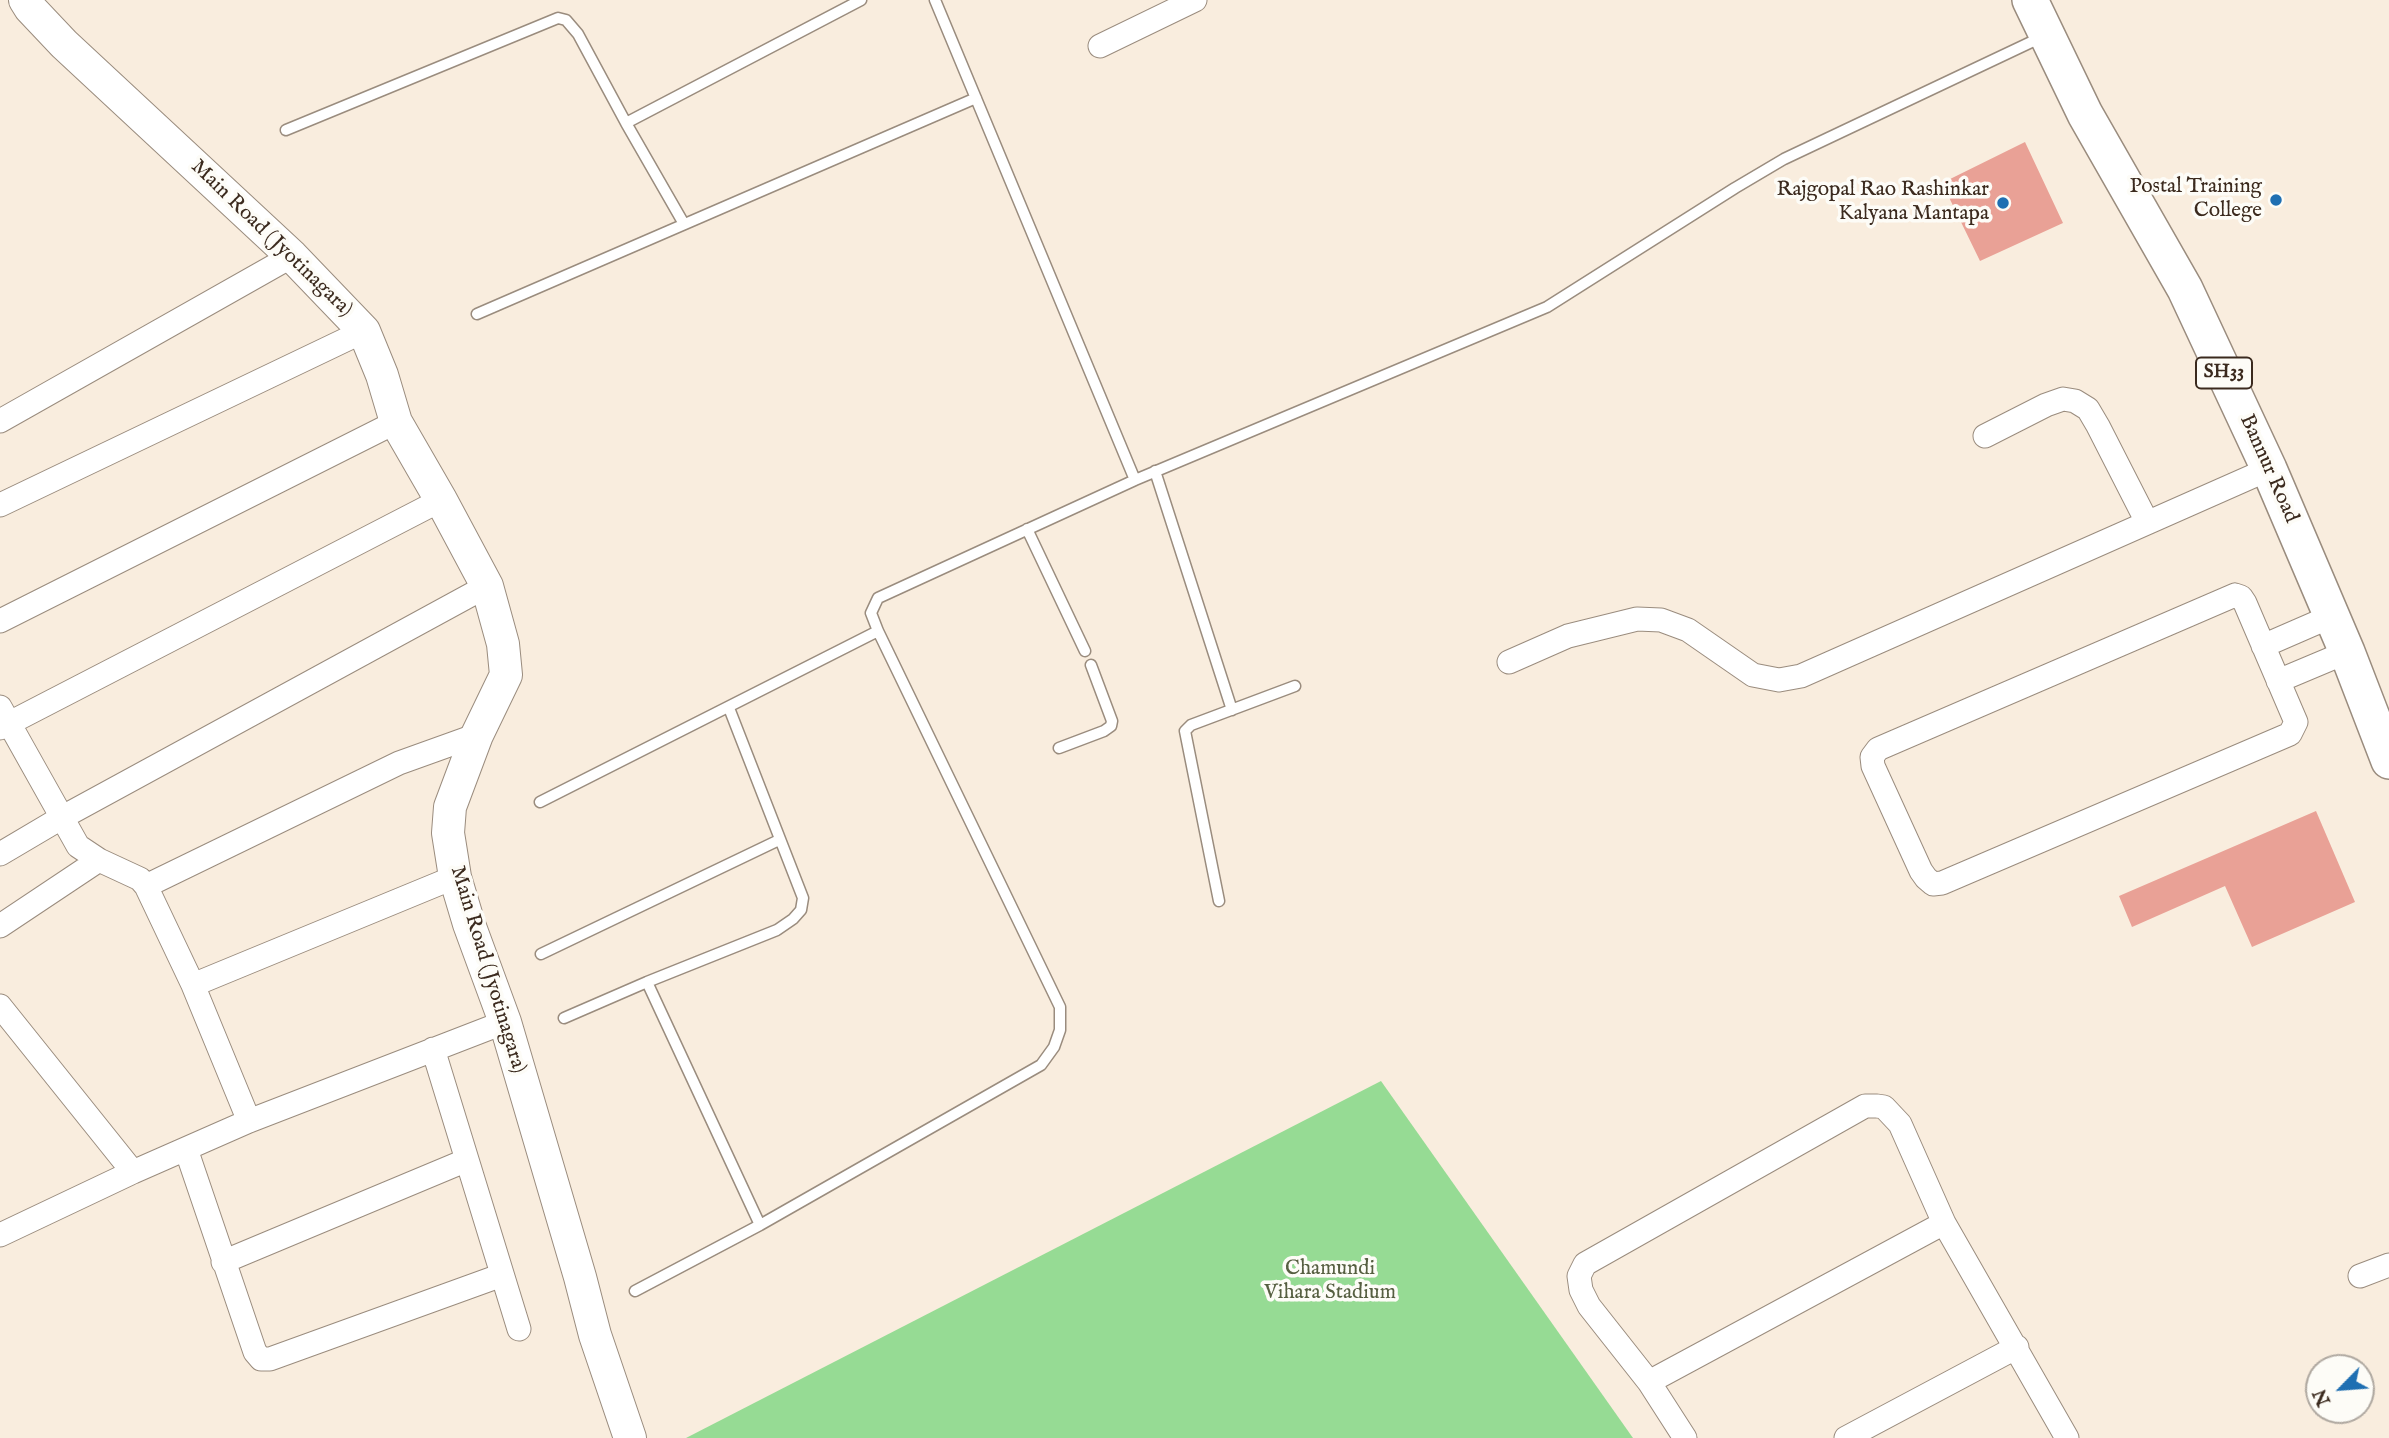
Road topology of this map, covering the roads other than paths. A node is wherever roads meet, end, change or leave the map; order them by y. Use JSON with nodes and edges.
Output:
{"nodes":[{"id":1,"x":25,"y":0,"type":"edge"},
{"id":2,"x":861,"y":0,"type":"edge"},
{"id":3,"x":934,"y":0,"type":"edge"},
{"id":4,"x":1195,"y":0,"type":"edge"},
{"id":5,"x":2030,"y":0,"type":"edge"},
{"id":6,"x":2046,"y":35,"type":"junction"},
{"id":7,"x":1100,"y":46,"type":"dead end"},
{"id":8,"x":976,"y":98,"type":"junction"},
{"id":9,"x":626,"y":123,"type":"junction"},
{"id":10,"x":286,"y":130,"type":"dead end"},
{"id":11,"x":684,"y":224,"type":"junction"},
{"id":12,"x":292,"y":256,"type":"junction"},
{"id":13,"x":477,"y":314,"type":"dead end"},
{"id":14,"x":364,"y":331,"type":"junction"},
{"id":15,"x":0,"y":421,"type":"edge"},
{"id":16,"x":396,"y":422,"type":"junction"},
{"id":17,"x":1985,"y":436,"type":"dead end"},
{"id":18,"x":2269,"y":469,"type":"junction"},
{"id":19,"x":1155,"y":471,"type":"junction"},
{"id":20,"x":1135,"y":480,"type":"junction"},
{"id":21,"x":441,"y":500,"type":"junction"},
{"id":22,"x":0,"y":505,"type":"edge"},
{"id":23,"x":2147,"y":522,"type":"junction"},
{"id":24,"x":1027,"y":529,"type":"junction"},
{"id":25,"x":487,"y":586,"type":"junction"},
{"id":26,"x":2332,"y":615,"type":"junction"},
{"id":27,"x":0,"y":621,"type":"edge"},
{"id":28,"x":878,"y":631,"type":"junction"},
{"id":29,"x":2263,"y":646,"type":"junction"},
{"id":30,"x":1085,"y":651,"type":"dead end"},
{"id":31,"x":2347,"y":652,"type":"junction"},
{"id":32,"x":1509,"y":662,"type":"dead end"},
{"id":33,"x":1091,"y":665,"type":"dead end"},
{"id":34,"x":2278,"y":681,"type":"junction"},
{"id":35,"x":1295,"y":686,"type":"dead end"},
{"id":36,"x":729,"y":708,"type":"junction"},
{"id":37,"x":1232,"y":710,"type":"junction"},
{"id":38,"x":3,"y":719,"type":"edge"},
{"id":39,"x":477,"y":735,"type":"junction"},
{"id":40,"x":1059,"y":748,"type":"dead end"},
{"id":41,"x":2389,"y":761,"type":"edge"},
{"id":42,"x":540,"y":802,"type":"dead end"},
{"id":43,"x":61,"y":818,"type":"junction"},
{"id":44,"x":779,"y":840,"type":"junction"},
{"id":45,"x":0,"y":854,"type":"edge"},
{"id":46,"x":99,"y":860,"type":"junction"},
{"id":47,"x":455,"y":877,"type":"junction"},
{"id":48,"x":146,"y":886,"type":"junction"},
{"id":49,"x":1219,"y":901,"type":"dead end"},
{"id":50,"x":0,"y":926,"type":"edge"},
{"id":51,"x":541,"y":954,"type":"dead end"},
{"id":52,"x":647,"y":982,"type":"junction"},
{"id":53,"x":193,"y":985,"type":"junction"},
{"id":54,"x":0,"y":1006,"type":"edge"},
{"id":55,"x":564,"y":1018,"type":"dead end"},
{"id":56,"x":505,"y":1022,"type":"junction"},
{"id":57,"x":433,"y":1049,"type":"junction"},
{"id":58,"x":249,"y":1121,"type":"junction"},
{"id":59,"x":186,"y":1149,"type":"junction"},
{"id":60,"x":467,"y":1160,"type":"junction"},
{"id":61,"x":133,"y":1171,"type":"junction"},
{"id":62,"x":1944,"y":1223,"type":"junction"},
{"id":63,"x":760,"y":1225,"type":"junction"},
{"id":64,"x":0,"y":1235,"type":"edge"},
{"id":65,"x":223,"y":1262,"type":"junction"},
{"id":66,"x":2389,"y":1265,"type":"edge"},
{"id":67,"x":502,"y":1275,"type":"junction"},
{"id":68,"x":2360,"y":1276,"type":"dead end"},
{"id":69,"x":635,"y":1291,"type":"dead end"},
{"id":70,"x":519,"y":1329,"type":"dead end"},
{"id":71,"x":2017,"y":1347,"type":"junction"},
{"id":72,"x":1648,"y":1382,"type":"junction"},
{"id":73,"x":630,"y":1438,"type":"edge"},
{"id":74,"x":1685,"y":1438,"type":"edge"},
{"id":75,"x":1846,"y":1438,"type":"edge"},
{"id":76,"x":2067,"y":1438,"type":"edge"}],
"edges":[{"from":1,"to":12,"type":"street","name":"Main Road (Jyotinagara)"},
{"from":2,"to":9,"type":"lane"},
{"from":3,"to":8,"type":"lane"},
{"from":4,"to":7,"type":"street"},
{"from":5,"to":6,"type":"main road","name":"Bannur Road","number":"SH33"},
{"from":6,"to":18,"type":"main road","name":"Bannur Road","number":"SH33"},
{"from":6,"to":19,"type":"lane"},
{"from":8,"to":11,"type":"lane"},
{"from":8,"to":20,"type":"lane"},
{"from":9,"to":10,"type":"lane"},
{"from":9,"to":11,"type":"lane"},
{"from":11,"to":13,"type":"lane"},
{"from":12,"to":14,"type":"street","name":"Main Road (Jyotinagara)"},
{"from":12,"to":15,"type":"street"},
{"from":14,"to":16,"type":"street","name":"Main Road (Jyotinagara)"},
{"from":14,"to":22,"type":"street"},
{"from":16,"to":21,"type":"street","name":"Main Road (Jyotinagara)"},
{"from":16,"to":27,"type":"street"},
{"from":17,"to":23,"type":"street"},
{"from":18,"to":23,"type":"street"},
{"from":18,"to":26,"type":"main road","name":"Bannur Road","number":"SH33"},
{"from":19,"to":20,"type":"lane"},
{"from":19,"to":37,"type":"lane"},
{"from":20,"to":24,"type":"lane"},
{"from":21,"to":25,"type":"street","name":"Main Road (Jyotinagara)"},
{"from":21,"to":38,"type":"street"},
{"from":23,"to":32,"type":"street"},
{"from":24,"to":28,"type":"lane"},
{"from":24,"to":30,"type":"lane"},
{"from":25,"to":39,"type":"street","name":"Main Road (Jyotinagara)"},
{"from":25,"to":43,"type":"street"},
{"from":26,"to":29,"type":"street"},
{"from":26,"to":31,"type":"main road","name":"Bannur Road","number":"SH33"},
{"from":28,"to":36,"type":"lane"},
{"from":28,"to":63,"type":"lane"},
{"from":29,"to":34,"type":"street"},
{"from":29,"to":34,"type":"street"},
{"from":31,"to":34,"type":"street"},
{"from":31,"to":41,"type":"main road","name":"Bannur Road","number":"SH33"},
{"from":33,"to":40,"type":"lane"},
{"from":35,"to":37,"type":"lane"},
{"from":36,"to":42,"type":"lane"},
{"from":36,"to":44,"type":"lane"},
{"from":37,"to":49,"type":"lane"},
{"from":38,"to":43,"type":"street"},
{"from":39,"to":47,"type":"street","name":"Main Road (Jyotinagara)"},
{"from":39,"to":48,"type":"street"},
{"from":43,"to":45,"type":"street"},
{"from":43,"to":46,"type":"street"},
{"from":44,"to":51,"type":"lane"},
{"from":44,"to":52,"type":"lane"},
{"from":46,"to":48,"type":"street"},
{"from":46,"to":50,"type":"street"},
{"from":47,"to":53,"type":"street"},
{"from":47,"to":56,"type":"street","name":"Main Road (Jyotinagara)"},
{"from":48,"to":53,"type":"street"},
{"from":52,"to":55,"type":"lane"},
{"from":52,"to":63,"type":"lane"},
{"from":53,"to":58,"type":"street"},
{"from":54,"to":61,"type":"street"},
{"from":56,"to":57,"type":"street"},
{"from":56,"to":73,"type":"street","name":"Main Road (Jyotinagara)"},
{"from":57,"to":58,"type":"street"},
{"from":57,"to":60,"type":"street"},
{"from":58,"to":59,"type":"street"},
{"from":59,"to":61,"type":"street"},
{"from":59,"to":65,"type":"street"},
{"from":60,"to":65,"type":"street"},
{"from":60,"to":67,"type":"street"},
{"from":61,"to":64,"type":"street"},
{"from":62,"to":71,"type":"street"},
{"from":62,"to":72,"type":"street"},
{"from":62,"to":72,"type":"street"},
{"from":63,"to":69,"type":"lane"},
{"from":65,"to":67,"type":"street"},
{"from":66,"to":68,"type":"street"},
{"from":67,"to":70,"type":"street"},
{"from":71,"to":75,"type":"street"},
{"from":71,"to":76,"type":"street"},
{"from":72,"to":74,"type":"street"}]}
